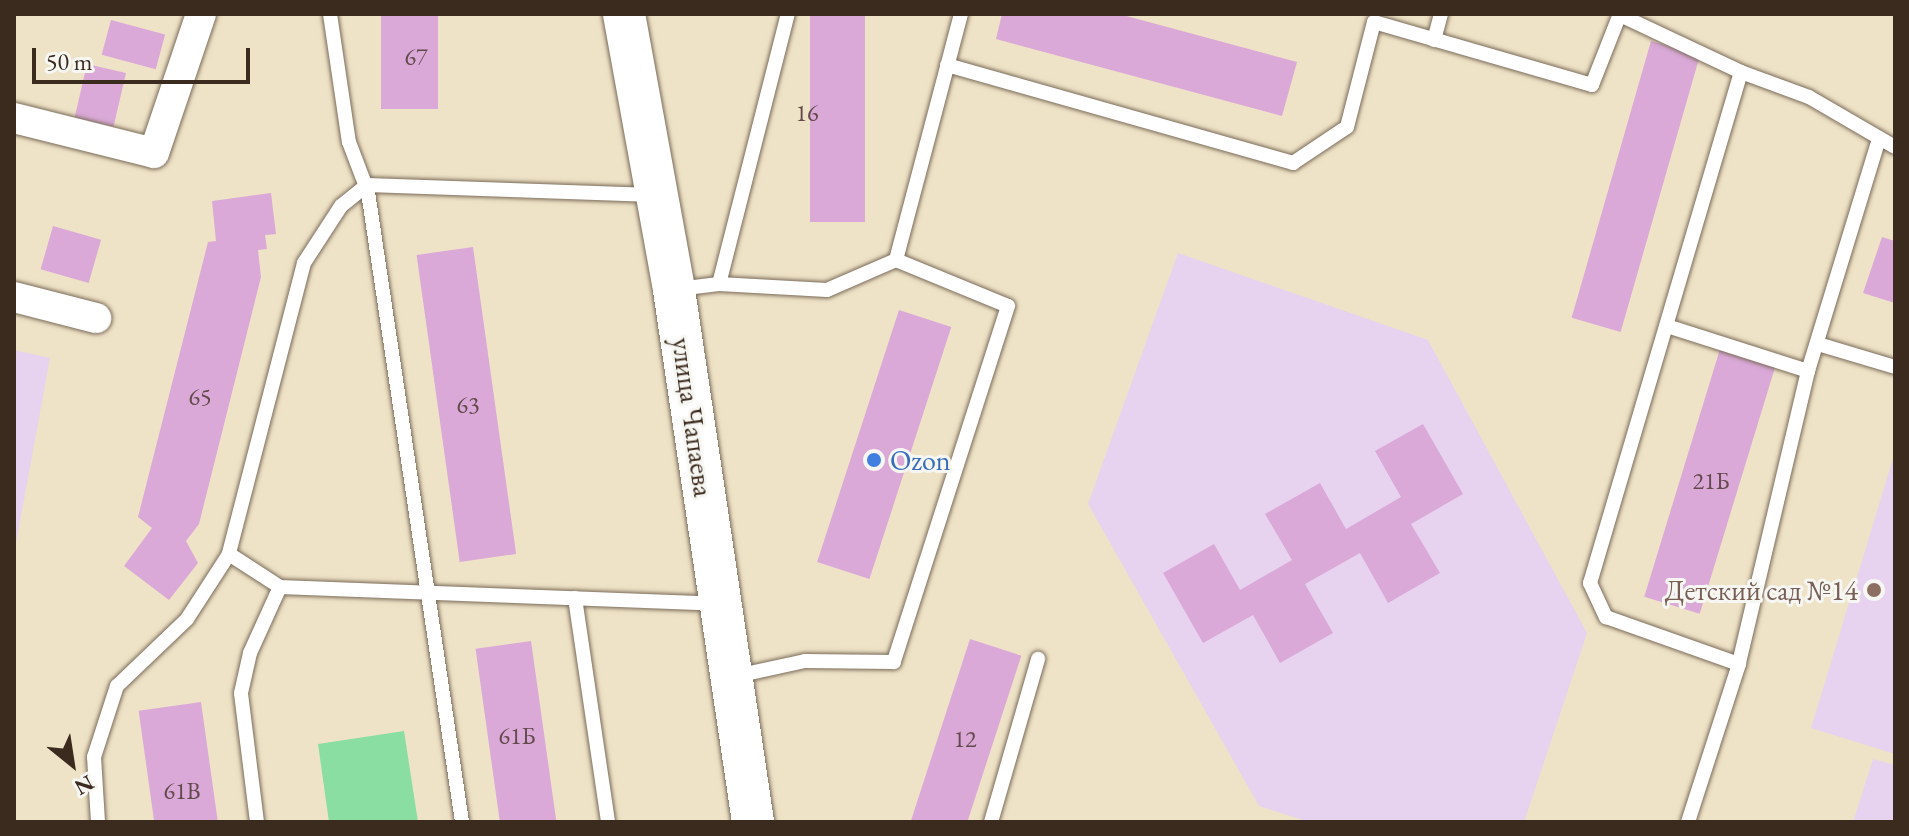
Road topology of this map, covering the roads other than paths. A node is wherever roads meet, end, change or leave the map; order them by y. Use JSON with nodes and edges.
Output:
{"nodes":[{"id":1,"x":201,"y":14,"type":"edge"},
{"id":2,"x":330,"y":14,"type":"edge"},
{"id":3,"x":624,"y":14,"type":"edge"},
{"id":4,"x":788,"y":14,"type":"edge"},
{"id":5,"x":961,"y":14,"type":"edge"},
{"id":6,"x":1441,"y":14,"type":"edge"},
{"id":7,"x":1620,"y":14,"type":"edge"},
{"id":8,"x":1375,"y":18,"type":"edge"},
{"id":9,"x":1434,"y":40,"type":"junction"},
{"id":10,"x":947,"y":65,"type":"junction"},
{"id":11,"x":1741,"y":72,"type":"junction"},
{"id":12,"x":14,"y":118,"type":"edge"},
{"id":13,"x":1878,"y":142,"type":"junction"},
{"id":14,"x":1895,"y":147,"type":"edge"},
{"id":15,"x":367,"y":185,"type":"junction"},
{"id":16,"x":657,"y":195,"type":"junction"},
{"id":17,"x":896,"y":260,"type":"junction"},
{"id":18,"x":719,"y":284,"type":"junction"},
{"id":19,"x":674,"y":290,"type":"junction"},
{"id":20,"x":14,"y":297,"type":"edge"},
{"id":21,"x":96,"y":318,"type":"dead end"},
{"id":22,"x":1667,"y":326,"type":"junction"},
{"id":23,"x":1818,"y":344,"type":"junction"},
{"id":24,"x":1895,"y":367,"type":"edge"},
{"id":25,"x":1808,"y":371,"type":"junction"},
{"id":26,"x":229,"y":554,"type":"junction"},
{"id":27,"x":280,"y":587,"type":"junction"},
{"id":28,"x":428,"y":592,"type":"junction"},
{"id":29,"x":575,"y":598,"type":"junction"},
{"id":30,"x":720,"y":604,"type":"junction"},
{"id":31,"x":1038,"y":659,"type":"dead end"},
{"id":32,"x":1739,"y":664,"type":"junction"},
{"id":33,"x":731,"y":677,"type":"junction"},
{"id":34,"x":98,"y":822,"type":"edge"},
{"id":35,"x":257,"y":822,"type":"edge"},
{"id":36,"x":462,"y":822,"type":"edge"},
{"id":37,"x":608,"y":822,"type":"edge"},
{"id":38,"x":753,"y":822,"type":"edge"},
{"id":39,"x":991,"y":822,"type":"edge"},
{"id":40,"x":1688,"y":822,"type":"edge"}],
"edges":[{"from":1,"to":12,"type":"street"},
{"from":2,"to":15,"type":"lane"},
{"from":3,"to":16,"type":"main road","name":"улица Чапаева"},
{"from":4,"to":18,"type":"lane"},
{"from":5,"to":10,"type":"lane"},
{"from":6,"to":9,"type":"lane"},
{"from":7,"to":9,"type":"lane"},
{"from":7,"to":11,"type":"lane"},
{"from":8,"to":9,"type":"lane"},
{"from":8,"to":10,"type":"lane"},
{"from":10,"to":17,"type":"lane"},
{"from":11,"to":13,"type":"lane"},
{"from":11,"to":22,"type":"lane"},
{"from":13,"to":14,"type":"lane"},
{"from":13,"to":23,"type":"lane"},
{"from":15,"to":16,"type":"lane"},
{"from":15,"to":26,"type":"lane"},
{"from":15,"to":28,"type":"lane"},
{"from":16,"to":19,"type":"main road","name":"улица Чапаева"},
{"from":17,"to":18,"type":"lane"},
{"from":17,"to":33,"type":"lane"},
{"from":18,"to":19,"type":"lane"},
{"from":19,"to":30,"type":"main road","name":"улица Чапаева"},
{"from":20,"to":21,"type":"street"},
{"from":22,"to":25,"type":"lane"},
{"from":22,"to":32,"type":"lane"},
{"from":23,"to":24,"type":"lane"},
{"from":23,"to":25,"type":"lane"},
{"from":25,"to":32,"type":"lane"},
{"from":26,"to":27,"type":"lane"},
{"from":26,"to":34,"type":"lane"},
{"from":27,"to":28,"type":"lane"},
{"from":27,"to":35,"type":"lane"},
{"from":28,"to":29,"type":"lane"},
{"from":28,"to":36,"type":"lane"},
{"from":29,"to":30,"type":"lane"},
{"from":29,"to":37,"type":"lane"},
{"from":30,"to":33,"type":"main road","name":"улица Чапаева"},
{"from":31,"to":39,"type":"lane"},
{"from":32,"to":40,"type":"lane"},
{"from":33,"to":38,"type":"main road","name":"улица Чапаева"}]}
